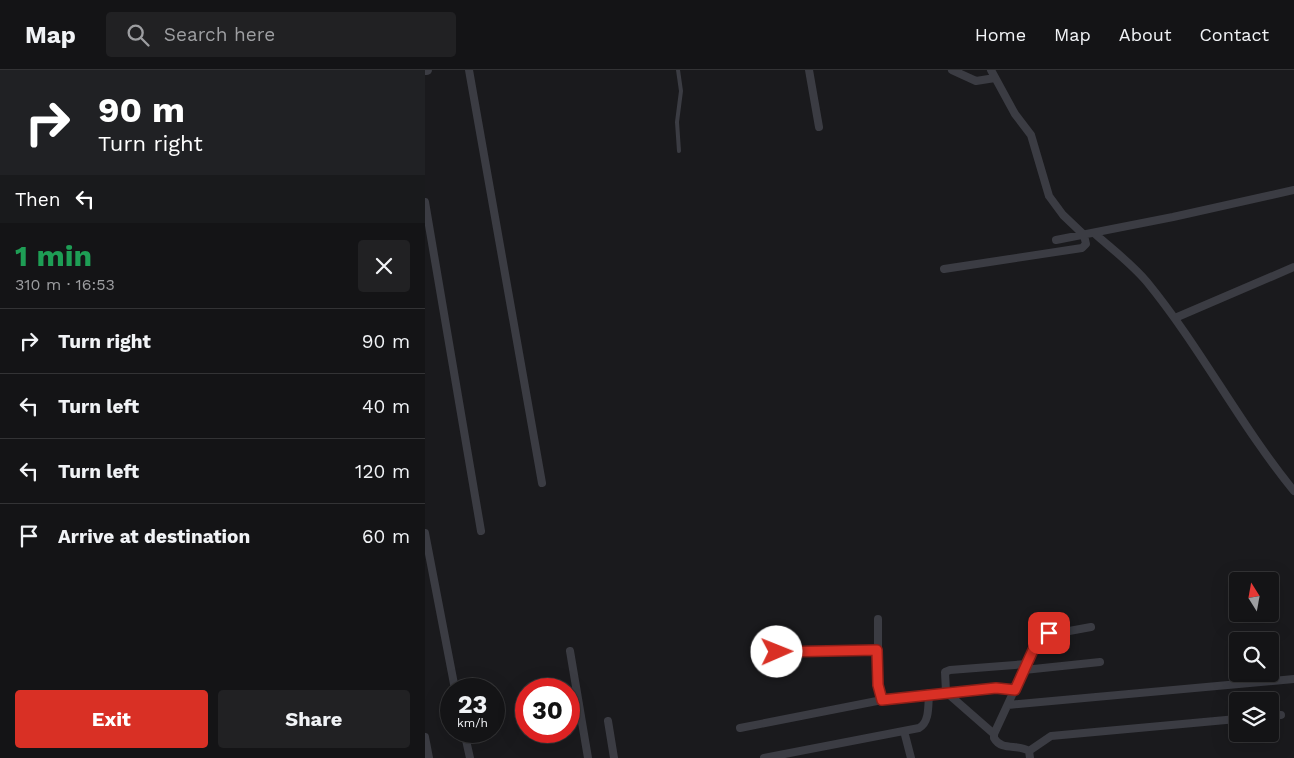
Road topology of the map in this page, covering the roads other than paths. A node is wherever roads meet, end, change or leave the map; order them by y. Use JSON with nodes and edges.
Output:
{"nodes":[{"id":1,"x":469,"y":70,"type":"edge"},
{"id":2,"x":678,"y":70,"type":"edge"},
{"id":3,"x":809,"y":70,"type":"edge"},
{"id":4,"x":952,"y":70,"type":"edge"},
{"id":5,"x":991,"y":70,"type":"edge"},
{"id":6,"x":995,"y":78,"type":"junction"},
{"id":7,"x":819,"y":127,"type":"dead end"},
{"id":8,"x":679,"y":151,"type":"dead end"},
{"id":9,"x":1294,"y":190,"type":"edge"},
{"id":10,"x":425,"y":202,"type":"edge"},
{"id":11,"x":1094,"y":233,"type":"junction"},
{"id":12,"x":1084,"y":235,"type":"junction"},
{"id":13,"x":1056,"y":240,"type":"dead end"},
{"id":14,"x":1294,"y":267,"type":"edge"},
{"id":15,"x":944,"y":269,"type":"dead end"},
{"id":16,"x":1175,"y":318,"type":"junction"},
{"id":17,"x":542,"y":483,"type":"dead end"},
{"id":18,"x":1294,"y":491,"type":"edge"},
{"id":19,"x":481,"y":531,"type":"dead end"},
{"id":20,"x":425,"y":533,"type":"edge"},
{"id":21,"x":878,"y":619,"type":"dead end"},
{"id":22,"x":1091,"y":627,"type":"dead end"},
{"id":23,"x":877,"y":650,"type":"junction"},
{"id":24,"x":570,"y":651,"type":"dead end"},
{"id":25,"x":757,"y":652,"type":"dead end"},
{"id":26,"x":1100,"y":662,"type":"dead end"},
{"id":27,"x":1026,"y":667,"type":"junction"},
{"id":28,"x":453,"y":678,"type":"edge"},
{"id":29,"x":1294,"y":679,"type":"edge"},
{"id":30,"x":945,"y":692,"type":"junction"},
{"id":31,"x":1011,"y":692,"type":"junction"},
{"id":32,"x":929,"y":693,"type":"junction"},
{"id":33,"x":882,"y":700,"type":"junction"},
{"id":34,"x":1008,"y":705,"type":"junction"},
{"id":35,"x":1229,"y":720,"type":"edge"},
{"id":36,"x":609,"y":721,"type":"dead end"},
{"id":37,"x":740,"y":728,"type":"dead end"},
{"id":38,"x":905,"y":731,"type":"junction"},
{"id":39,"x":994,"y":734,"type":"junction"},
{"id":40,"x":425,"y":737,"type":"edge"},
{"id":41,"x":467,"y":743,"type":"edge"},
{"id":42,"x":1029,"y":755,"type":"edge"},
{"id":43,"x":429,"y":758,"type":"edge"},
{"id":44,"x":470,"y":758,"type":"edge"},
{"id":45,"x":588,"y":758,"type":"edge"},
{"id":46,"x":614,"y":758,"type":"edge"},
{"id":47,"x":764,"y":758,"type":"edge"},
{"id":48,"x":911,"y":758,"type":"edge"}],
"edges":[{"from":1,"to":17,"type":"street"},
{"from":2,"to":8,"type":"lane"},
{"from":3,"to":7,"type":"street"},
{"from":4,"to":6,"type":"street"},
{"from":5,"to":6,"type":"street"},
{"from":6,"to":12,"type":"street"},
{"from":9,"to":11,"type":"street"},
{"from":10,"to":19,"type":"street"},
{"from":11,"to":12,"type":"street"},
{"from":11,"to":16,"type":"street"},
{"from":12,"to":13,"type":"street"},
{"from":12,"to":15,"type":"street"},
{"from":14,"to":16,"type":"street"},
{"from":16,"to":18,"type":"street"},
{"from":20,"to":28,"type":"street"},
{"from":21,"to":23,"type":"street"},
{"from":22,"to":27,"type":"street"},
{"from":23,"to":25,"type":"street"},
{"from":23,"to":33,"type":"street"},
{"from":24,"to":45,"type":"street"},
{"from":26,"to":27,"type":"street"},
{"from":27,"to":30,"type":"street"},
{"from":27,"to":31,"type":"street"},
{"from":29,"to":34,"type":"street"},
{"from":30,"to":31,"type":"street"},
{"from":30,"to":32,"type":"street"},
{"from":30,"to":39,"type":"street"},
{"from":31,"to":34,"type":"street"},
{"from":32,"to":33,"type":"street"},
{"from":32,"to":38,"type":"street"},
{"from":33,"to":37,"type":"street"},
{"from":34,"to":39,"type":"street"},
{"from":35,"to":42,"type":"street"},
{"from":36,"to":46,"type":"street"},
{"from":38,"to":47,"type":"street"},
{"from":38,"to":48,"type":"street"},
{"from":39,"to":42,"type":"street"},
{"from":40,"to":43,"type":"street"},
{"from":41,"to":44,"type":"street"}]}
